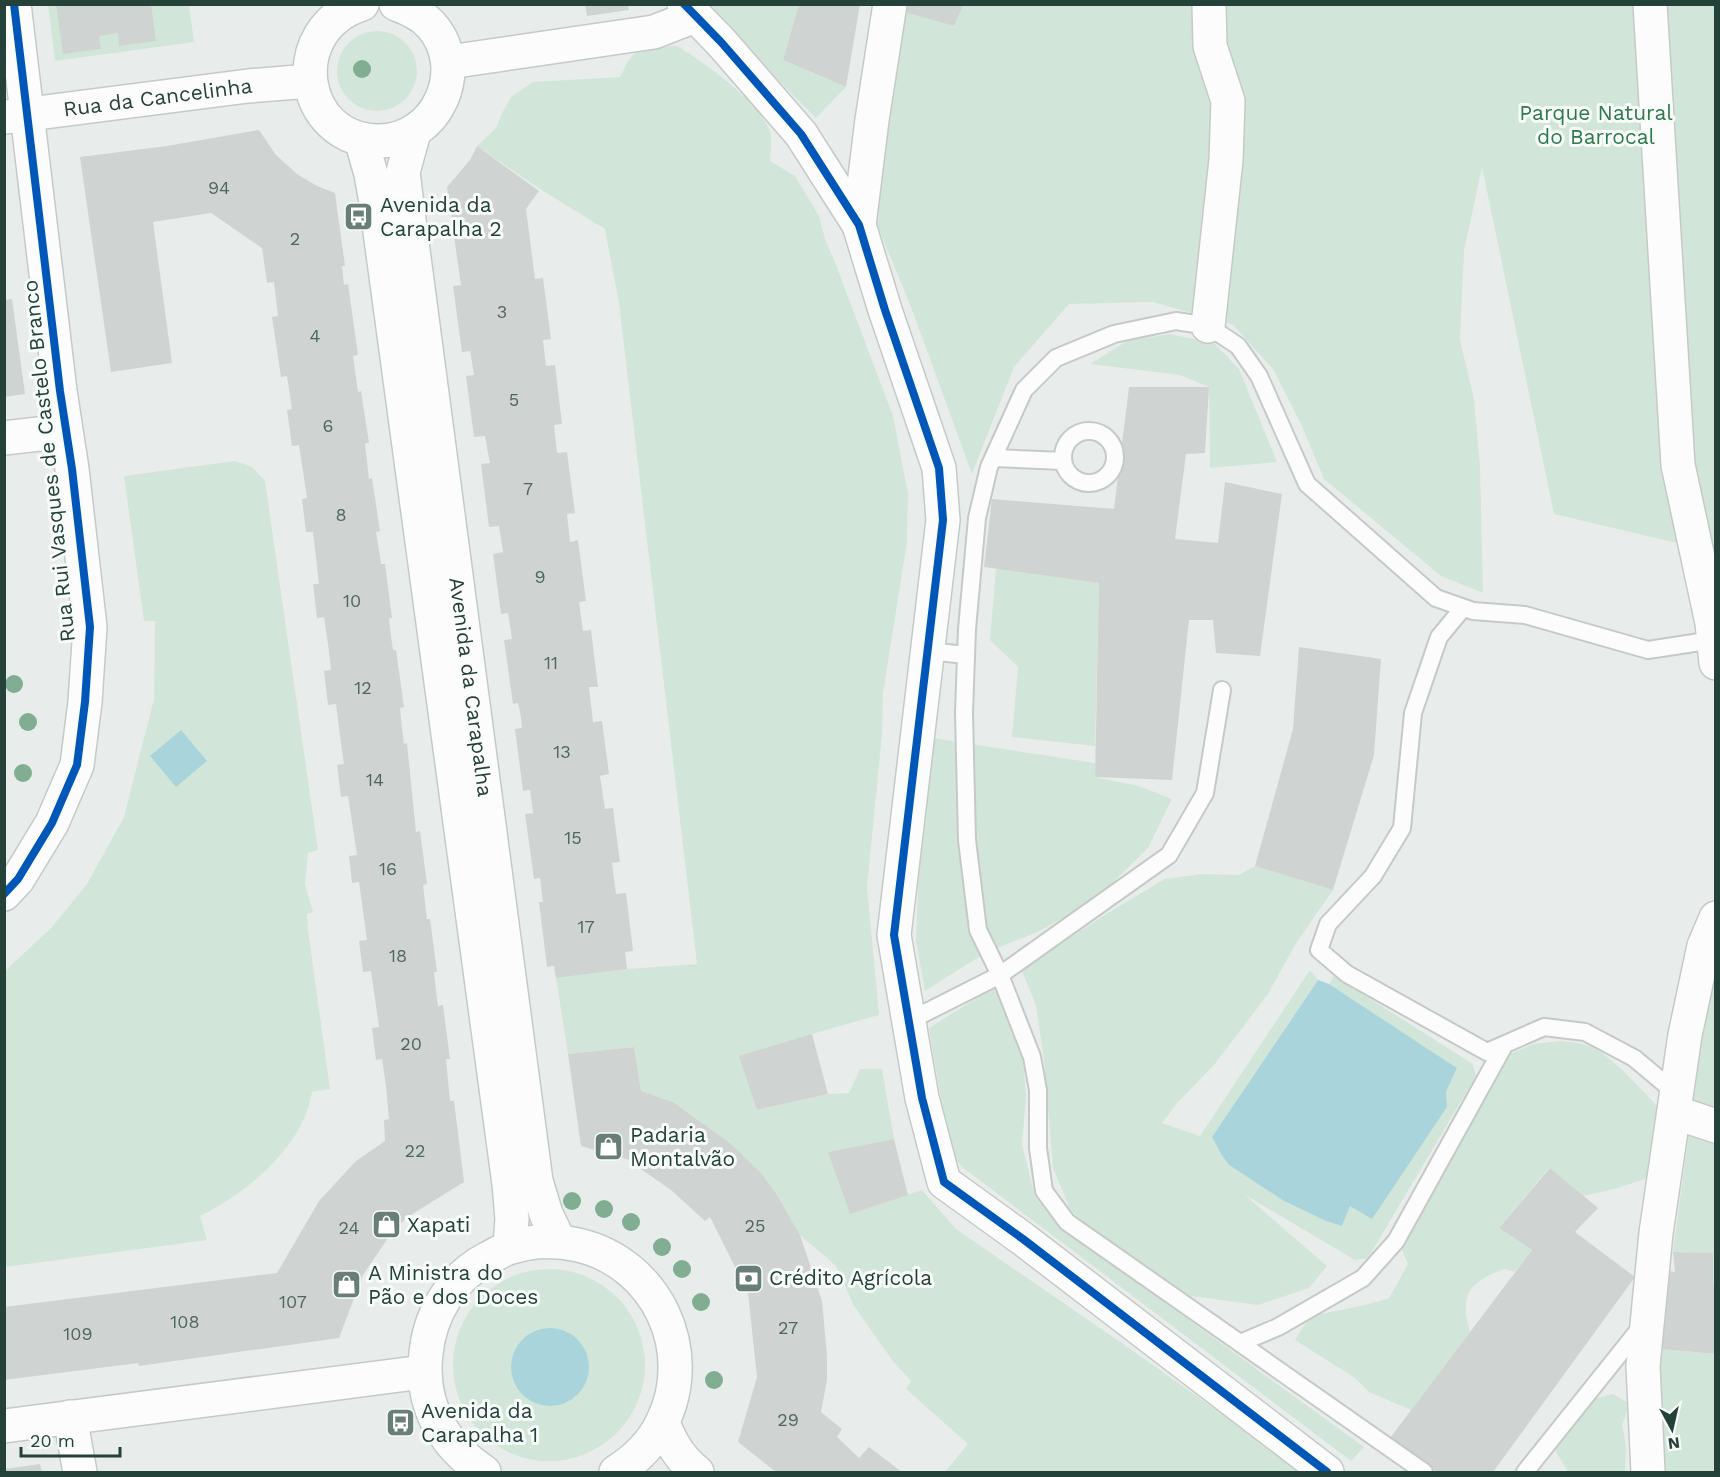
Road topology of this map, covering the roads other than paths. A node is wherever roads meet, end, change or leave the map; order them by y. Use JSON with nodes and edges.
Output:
{"nodes":[{"id":1,"x":14,"y":4,"type":"edge"},
{"id":2,"x":890,"y":4,"type":"edge"},
{"id":3,"x":1209,"y":4,"type":"edge"},
{"id":4,"x":1650,"y":4,"type":"edge"},
{"id":5,"x":397,"y":5,"type":"edge"},
{"id":6,"x":350,"y":7,"type":"edge"},
{"id":7,"x":690,"y":10,"type":"edge"},
{"id":8,"x":449,"y":62,"type":"junction"},
{"id":9,"x":310,"y":81,"type":"junction"},
{"id":10,"x":16,"y":116,"type":"edge"},
{"id":11,"x":414,"y":132,"type":"junction"},
{"id":12,"x":361,"y":139,"type":"junction"},
{"id":13,"x":859,"y":225,"type":"junction"},
{"id":14,"x":1208,"y":326,"type":"junction"},
{"id":15,"x":65,"y":431,"type":"junction"},
{"id":16,"x":4,"y":438,"type":"edge"},
{"id":17,"x":994,"y":458,"type":"junction"},
{"id":18,"x":1064,"y":461,"type":"dead end"},
{"id":19,"x":1463,"y":608,"type":"junction"},
{"id":20,"x":928,"y":651,"type":"junction"},
{"id":21,"x":1714,"y":651,"type":"edge"},
{"id":22,"x":966,"y":655,"type":"junction"},
{"id":23,"x":1222,"y":690,"type":"dead end"},
{"id":24,"x":4,"y":894,"type":"edge"},
{"id":25,"x":1716,"y":918,"type":"edge"},
{"id":26,"x":1000,"y":975,"type":"junction"},
{"id":27,"x":909,"y":1021,"type":"junction"},
{"id":28,"x":1505,"y":1044,"type":"junction"},
{"id":29,"x":1675,"y":1103,"type":"junction"},
{"id":30,"x":1716,"y":1126,"type":"edge"},
{"id":31,"x":559,"y":1241,"type":"junction"},
{"id":32,"x":510,"y":1247,"type":"junction"},
{"id":33,"x":1647,"y":1319,"type":"junction"},
{"id":34,"x":1240,"y":1343,"type":"junction"},
{"id":35,"x":423,"y":1372,"type":"junction"},
{"id":36,"x":70,"y":1417,"type":"junction"},
{"id":37,"x":663,"y":1423,"type":"junction"},
{"id":38,"x":4,"y":1426,"type":"edge"},
{"id":39,"x":617,"y":1472,"type":"edge"},
{"id":40,"x":80,"y":1473,"type":"edge"},
{"id":41,"x":484,"y":1473,"type":"edge"},
{"id":42,"x":624,"y":1473,"type":"edge"},
{"id":43,"x":697,"y":1473,"type":"edge"},
{"id":44,"x":1327,"y":1473,"type":"edge"},
{"id":45,"x":1424,"y":1473,"type":"edge"},
{"id":46,"x":1525,"y":1473,"type":"edge"},
{"id":47,"x":1648,"y":1473,"type":"edge"}],
"edges":[{"from":1,"to":10,"type":"street","name":"Rua Rui Vasques de Castelo Branco"},
{"from":2,"to":13,"type":"street"},
{"from":3,"to":14,"type":"street"},
{"from":4,"to":21,"type":"street"},
{"from":5,"to":8,"type":"street"},
{"from":6,"to":9,"type":"street"},
{"from":7,"to":8,"type":"street"},
{"from":7,"to":13,"type":"street"},
{"from":8,"to":11,"type":"street"},
{"from":9,"to":10,"type":"street","name":"Rua da Cancelinha"},
{"from":9,"to":12,"type":"street"},
{"from":10,"to":15,"type":"street","name":"Rua Rui Vasques de Castelo Branco"},
{"from":11,"to":12,"type":"street"},
{"from":11,"to":31,"type":"street","name":"Avenida da Carapalha"},
{"from":12,"to":32,"type":"street","name":"Avenida da Carapalha"},
{"from":13,"to":20,"type":"street"},
{"from":14,"to":17,"type":"lane"},
{"from":14,"to":19,"type":"lane"},
{"from":15,"to":16,"type":"street"},
{"from":15,"to":24,"type":"street","name":"Rua Rui Vasques de Castelo Branco"},
{"from":17,"to":18,"type":"lane"},
{"from":17,"to":22,"type":"lane"},
{"from":19,"to":21,"type":"lane"},
{"from":19,"to":28,"type":"lane"},
{"from":20,"to":22,"type":"lane"},
{"from":20,"to":27,"type":"street"},
{"from":22,"to":26,"type":"lane"},
{"from":23,"to":26,"type":"lane"},
{"from":25,"to":29,"type":"street"},
{"from":26,"to":27,"type":"lane"},
{"from":26,"to":34,"type":"lane"},
{"from":27,"to":44,"type":"street"},
{"from":28,"to":29,"type":"lane"},
{"from":28,"to":34,"type":"lane"},
{"from":29,"to":30,"type":"street"},
{"from":29,"to":33,"type":"street"},
{"from":31,"to":32,"type":"street"},
{"from":31,"to":37,"type":"street"},
{"from":32,"to":35,"type":"street"},
{"from":33,"to":46,"type":"lane"},
{"from":33,"to":47,"type":"street"},
{"from":34,"to":45,"type":"lane"},
{"from":35,"to":36,"type":"street"},
{"from":35,"to":41,"type":"street"},
{"from":36,"to":38,"type":"street"},
{"from":36,"to":40,"type":"street"},
{"from":37,"to":39,"type":"street"},
{"from":37,"to":43,"type":"street"},
{"from":39,"to":42,"type":"street"}]}
